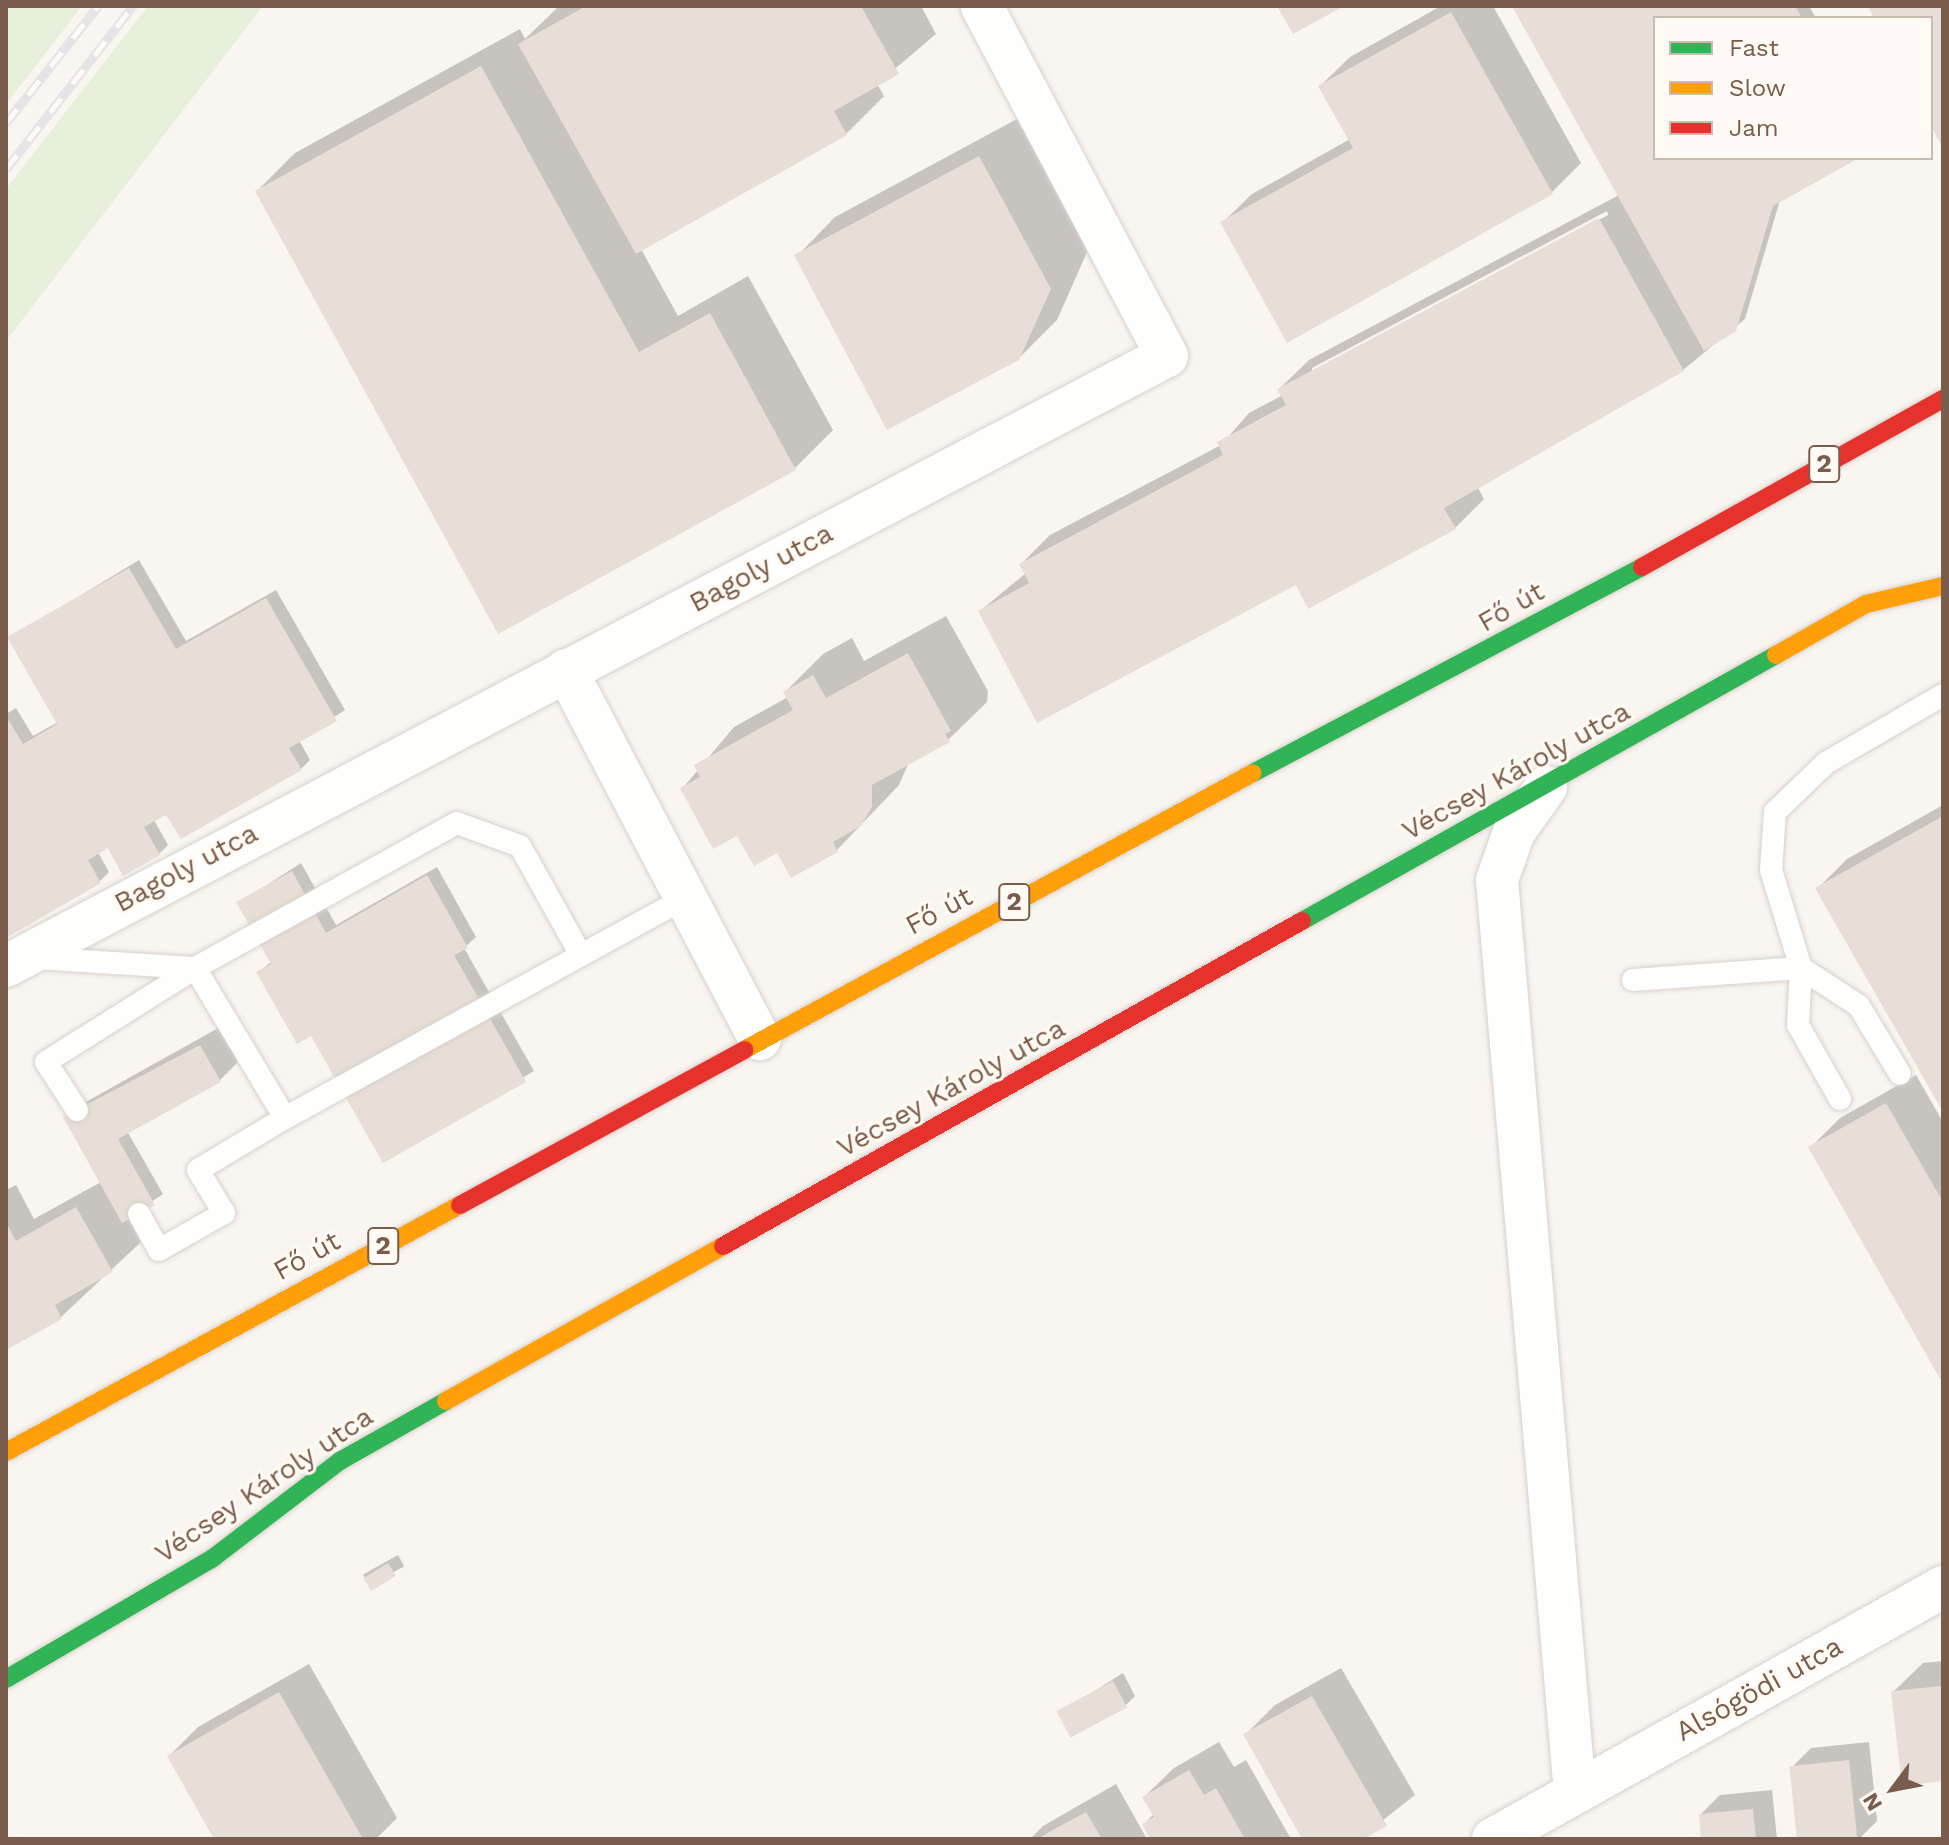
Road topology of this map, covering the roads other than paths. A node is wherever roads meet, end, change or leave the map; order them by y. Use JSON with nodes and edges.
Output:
{"nodes":[{"id":1,"x":982,"y":6,"type":"edge"},
{"id":2,"x":1943,"y":399,"type":"edge"},
{"id":3,"x":1943,"y":586,"type":"edge"},
{"id":4,"x":566,"y":670,"type":"junction"},
{"id":5,"x":1943,"y":695,"type":"edge"},
{"id":6,"x":1546,"y":787,"type":"junction"},
{"id":7,"x":687,"y":897,"type":"junction"},
{"id":8,"x":581,"y":955,"type":"junction"},
{"id":9,"x":11,"y":962,"type":"edge"},
{"id":10,"x":195,"y":968,"type":"junction"},
{"id":11,"x":1801,"y":968,"type":"junction"},
{"id":12,"x":1633,"y":980,"type":"dead end"},
{"id":13,"x":760,"y":1039,"type":"junction"},
{"id":14,"x":1900,"y":1074,"type":"dead end"},
{"id":15,"x":1840,"y":1099,"type":"dead end"},
{"id":16,"x":77,"y":1110,"type":"dead end"},
{"id":17,"x":285,"y":1118,"type":"junction"},
{"id":18,"x":139,"y":1214,"type":"dead end"},
{"id":19,"x":6,"y":1452,"type":"edge"},
{"id":20,"x":1943,"y":1587,"type":"edge"},
{"id":21,"x":6,"y":1679,"type":"edge"},
{"id":22,"x":1575,"y":1793,"type":"junction"},
{"id":23,"x":1493,"y":1839,"type":"edge"}],
"edges":[{"from":1,"to":4,"type":"street","name":"Bagoly utca"},
{"from":2,"to":13,"type":"street","name":"Fő út","number":"2"},
{"from":3,"to":6,"type":"street","name":"Vécsey Károly utca"},
{"from":4,"to":7,"type":"street"},
{"from":4,"to":9,"type":"street","name":"Bagoly utca"},
{"from":5,"to":11,"type":"lane"},
{"from":6,"to":21,"type":"street","name":"Vécsey Károly utca"},
{"from":6,"to":22,"type":"street"},
{"from":7,"to":8,"type":"lane"},
{"from":7,"to":13,"type":"street"},
{"from":8,"to":10,"type":"lane"},
{"from":8,"to":17,"type":"lane"},
{"from":9,"to":10,"type":"lane"},
{"from":10,"to":16,"type":"lane"},
{"from":10,"to":17,"type":"lane"},
{"from":11,"to":12,"type":"lane"},
{"from":11,"to":14,"type":"lane"},
{"from":11,"to":15,"type":"lane"},
{"from":13,"to":19,"type":"street","name":"Fő út","number":"2"},
{"from":17,"to":18,"type":"lane"},
{"from":20,"to":22,"type":"street","name":"Alsógödi utca"},
{"from":22,"to":23,"type":"street","name":"Alsógödi utca"}]}
